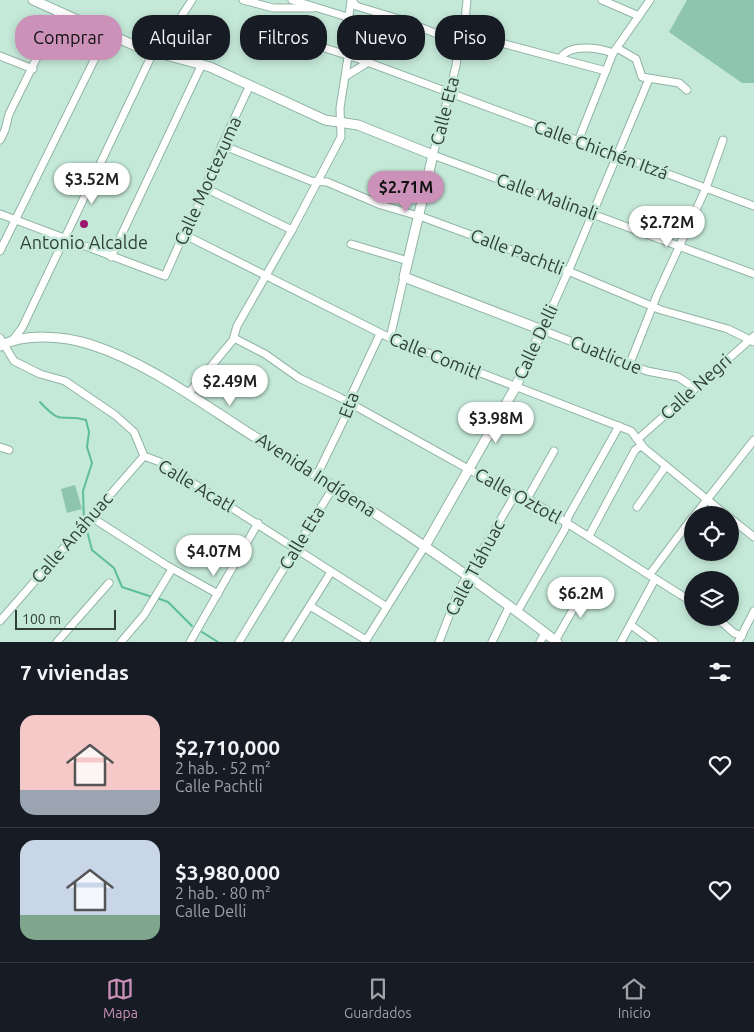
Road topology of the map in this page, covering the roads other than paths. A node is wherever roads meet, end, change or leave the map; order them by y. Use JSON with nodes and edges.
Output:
{"nodes":[{"id":1,"x":33,"y":0,"type":"edge"},
{"id":2,"x":192,"y":0,"type":"edge"},
{"id":3,"x":243,"y":0,"type":"edge"},
{"id":4,"x":262,"y":0,"type":"edge"},
{"id":5,"x":292,"y":0,"type":"edge"},
{"id":6,"x":352,"y":0,"type":"edge"},
{"id":7,"x":467,"y":0,"type":"edge"},
{"id":8,"x":602,"y":0,"type":"edge"},
{"id":9,"x":650,"y":0,"type":"edge"},
{"id":10,"x":254,"y":4,"type":"junction"},
{"id":11,"x":315,"y":7,"type":"junction"},
{"id":12,"x":59,"y":13,"type":"junction"},
{"id":13,"x":64,"y":15,"type":"edge"},
{"id":14,"x":182,"y":15,"type":"edge"},
{"id":15,"x":341,"y":15,"type":"edge"},
{"id":16,"x":350,"y":15,"type":"edge"},
{"id":17,"x":386,"y":15,"type":"edge"},
{"id":18,"x":465,"y":15,"type":"edge"},
{"id":19,"x":639,"y":16,"type":"junction"},
{"id":20,"x":505,"y":44,"type":"edge"},
{"id":21,"x":615,"y":51,"type":"junction"},
{"id":22,"x":0,"y":56,"type":"edge"},
{"id":23,"x":561,"y":58,"type":"junction"},
{"id":24,"x":94,"y":60,"type":"edge"},
{"id":25,"x":150,"y":60,"type":"edge"},
{"id":26,"x":183,"y":60,"type":"edge"},
{"id":27,"x":348,"y":60,"type":"edge"},
{"id":28,"x":359,"y":60,"type":"edge"},
{"id":29,"x":456,"y":60,"type":"edge"},
{"id":30,"x":367,"y":63,"type":"junction"},
{"id":31,"x":202,"y":64,"type":"junction"},
{"id":32,"x":33,"y":69,"type":"junction"},
{"id":33,"x":606,"y":71,"type":"junction"},
{"id":34,"x":346,"y":76,"type":"junction"},
{"id":35,"x":649,"y":79,"type":"junction"},
{"id":36,"x":250,"y":85,"type":"junction"},
{"id":37,"x":687,"y":90,"type":"dead end"},
{"id":38,"x":449,"y":94,"type":"junction"},
{"id":39,"x":340,"y":123,"type":"junction"},
{"id":40,"x":1,"y":138,"type":"edge"},
{"id":41,"x":724,"y":140,"type":"dead end"},
{"id":42,"x":578,"y":141,"type":"junction"},
{"id":43,"x":222,"y":145,"type":"junction"},
{"id":44,"x":433,"y":155,"type":"junction"},
{"id":45,"x":617,"y":155,"type":"junction"},
{"id":46,"x":318,"y":181,"type":"junction"},
{"id":47,"x":205,"y":188,"type":"junction"},
{"id":48,"x":706,"y":188,"type":"junction"},
{"id":49,"x":754,"y":206,"type":"edge"},
{"id":50,"x":0,"y":214,"type":"edge"},
{"id":51,"x":593,"y":214,"type":"junction"},
{"id":52,"x":418,"y":216,"type":"junction"},
{"id":53,"x":15,"y":220,"type":"junction"},
{"id":54,"x":292,"y":230,"type":"junction"},
{"id":55,"x":185,"y":235,"type":"junction"},
{"id":56,"x":64,"y":237,"type":"junction"},
{"id":57,"x":352,"y":244,"type":"dead end"},
{"id":58,"x":680,"y":246,"type":"junction"},
{"id":59,"x":0,"y":251,"type":"edge"},
{"id":60,"x":111,"y":257,"type":"junction"},
{"id":61,"x":408,"y":261,"type":"junction"},
{"id":62,"x":568,"y":271,"type":"junction"},
{"id":63,"x":754,"y":274,"type":"edge"},
{"id":64,"x":265,"y":277,"type":"junction"},
{"id":65,"x":404,"y":277,"type":"junction"},
{"id":66,"x":654,"y":306,"type":"junction"},
{"id":67,"x":542,"y":330,"type":"junction"},
{"id":68,"x":380,"y":334,"type":"junction"},
{"id":69,"x":234,"y":338,"type":"junction"},
{"id":70,"x":390,"y":338,"type":"junction"},
{"id":71,"x":753,"y":339,"type":"edge"},
{"id":72,"x":4,"y":342,"type":"edge"},
{"id":73,"x":630,"y":363,"type":"junction"},
{"id":74,"x":515,"y":388,"type":"junction"},
{"id":75,"x":694,"y":388,"type":"junction"},
{"id":76,"x":188,"y":394,"type":"junction"},
{"id":77,"x":349,"y":404,"type":"junction"},
{"id":78,"x":619,"y":426,"type":"junction"},
{"id":79,"x":754,"y":440,"type":"edge"},
{"id":80,"x":640,"y":442,"type":"junction"},
{"id":81,"x":0,"y":447,"type":"edge"},
{"id":82,"x":9,"y":450,"type":"dead end"},
{"id":83,"x":554,"y":451,"type":"dead end"},
{"id":84,"x":144,"y":456,"type":"junction"},
{"id":85,"x":666,"y":466,"type":"junction"},
{"id":86,"x":468,"y":468,"type":"junction"},
{"id":87,"x":317,"y":475,"type":"junction"},
{"id":88,"x":334,"y":486,"type":"junction"},
{"id":89,"x":515,"y":495,"type":"junction"},
{"id":90,"x":527,"y":499,"type":"junction"},
{"id":91,"x":706,"y":499,"type":"junction"},
{"id":92,"x":637,"y":506,"type":"dead end"},
{"id":93,"x":701,"y":506,"type":"edge"},
{"id":94,"x":715,"y":506,"type":"edge"},
{"id":95,"x":91,"y":517,"type":"junction"},
{"id":96,"x":258,"y":523,"type":"junction"},
{"id":97,"x":567,"y":523,"type":"junction"},
{"id":98,"x":739,"y":525,"type":"edge"},
{"id":99,"x":684,"y":531,"type":"edge"},
{"id":100,"x":588,"y":536,"type":"junction"},
{"id":101,"x":754,"y":537,"type":"edge"},
{"id":102,"x":425,"y":546,"type":"junction"},
{"id":103,"x":296,"y":547,"type":"junction"},
{"id":104,"x":172,"y":569,"type":"junction"},
{"id":105,"x":331,"y":572,"type":"junction"},
{"id":106,"x":467,"y":575,"type":"junction"},
{"id":107,"x":653,"y":576,"type":"junction"},
{"id":108,"x":109,"y":583,"type":"dead end"},
{"id":109,"x":587,"y":585,"type":"dead end"},
{"id":110,"x":218,"y":594,"type":"junction"},
{"id":111,"x":684,"y":597,"type":"edge"},
{"id":112,"x":310,"y":606,"type":"junction"},
{"id":113,"x":388,"y":607,"type":"junction"},
{"id":114,"x":513,"y":609,"type":"junction"},
{"id":115,"x":754,"y":611,"type":"edge"},
{"id":116,"x":0,"y":621,"type":"edge"},
{"id":117,"x":631,"y":625,"type":"junction"},
{"id":118,"x":726,"y":626,"type":"edge"},
{"id":119,"x":545,"y":633,"type":"junction"},
{"id":120,"x":740,"y":639,"type":"edge"},
{"id":121,"x":366,"y":641,"type":"edge"},
{"id":122,"x":556,"y":641,"type":"edge"},
{"id":123,"x":57,"y":642,"type":"edge"},
{"id":124,"x":121,"y":642,"type":"edge"},
{"id":125,"x":190,"y":642,"type":"edge"},
{"id":126,"x":240,"y":642,"type":"edge"},
{"id":127,"x":287,"y":642,"type":"edge"},
{"id":128,"x":439,"y":642,"type":"edge"},
{"id":129,"x":492,"y":642,"type":"edge"},
{"id":130,"x":540,"y":642,"type":"edge"},
{"id":131,"x":621,"y":642,"type":"edge"},
{"id":132,"x":654,"y":642,"type":"edge"}],
"edges":[{"from":1,"to":12,"type":"street","name":"Calle Malinali"},
{"from":2,"to":14,"type":"street"},
{"from":3,"to":10,"type":"street"},
{"from":4,"to":10,"type":"street"},
{"from":5,"to":11,"type":"street"},
{"from":6,"to":16,"type":"street"},
{"from":6,"to":17,"type":"street"},
{"from":7,"to":18,"type":"street","name":"Calle Eta"},
{"from":8,"to":19,"type":"street"},
{"from":9,"to":19,"type":"street"},
{"from":10,"to":11,"type":"street"},
{"from":11,"to":15,"type":"street"},
{"from":12,"to":13,"type":"street","name":"Calle Malinali"},
{"from":12,"to":32,"type":"street"},
{"from":19,"to":21,"type":"street"},
{"from":20,"to":23,"type":"street"},
{"from":21,"to":23,"type":"street"},
{"from":21,"to":33,"type":"street"},
{"from":21,"to":35,"type":"street"},
{"from":22,"to":32,"type":"street"},
{"from":23,"to":33,"type":"street"},
{"from":24,"to":53,"type":"street"},
{"from":25,"to":56,"type":"street"},
{"from":26,"to":31,"type":"street","name":"Calle Malinali"},
{"from":27,"to":34,"type":"street"},
{"from":28,"to":30,"type":"street","name":"Calle Chichén Itzá"},
{"from":29,"to":38,"type":"street","name":"Calle Eta"},
{"from":30,"to":34,"type":"street"},
{"from":30,"to":38,"type":"street","name":"Calle Chichén Itzá"},
{"from":31,"to":36,"type":"street","name":"Calle Malinali"},
{"from":31,"to":60,"type":"street"},
{"from":32,"to":40,"type":"street"},
{"from":33,"to":42,"type":"street"},
{"from":34,"to":39,"type":"street"},
{"from":35,"to":37,"type":"street"},
{"from":35,"to":45,"type":"street","name":"Calle Delli"},
{"from":36,"to":39,"type":"street","name":"Calle Malinali"},
{"from":36,"to":43,"type":"street","name":"Calle Moctezuma"},
{"from":38,"to":42,"type":"street","name":"Calle Chichén Itzá"},
{"from":38,"to":44,"type":"street","name":"Calle Eta"},
{"from":39,"to":44,"type":"street","name":"Calle Malinali"},
{"from":39,"to":46,"type":"street"},
{"from":41,"to":48,"type":"street"},
{"from":42,"to":45,"type":"street","name":"Calle Chichén Itzá"},
{"from":43,"to":46,"type":"street","name":"Calle Pachtli"},
{"from":43,"to":47,"type":"street","name":"Calle Moctezuma"},
{"from":44,"to":51,"type":"street","name":"Calle Malinali"},
{"from":44,"to":52,"type":"street","name":"Calle Eta"},
{"from":45,"to":48,"type":"street","name":"Calle Chichén Itzá"},
{"from":45,"to":51,"type":"street","name":"Calle Delli"},
{"from":46,"to":52,"type":"street","name":"Calle Pachtli"},
{"from":46,"to":54,"type":"street"},
{"from":47,"to":54,"type":"street"},
{"from":47,"to":55,"type":"street","name":"Calle Moctezuma"},
{"from":48,"to":49,"type":"street","name":"Calle Chichén Itzá"},
{"from":48,"to":58,"type":"street"},
{"from":50,"to":53,"type":"street"},
{"from":51,"to":58,"type":"street","name":"Calle Malinali"},
{"from":51,"to":62,"type":"street","name":"Calle Delli"},
{"from":52,"to":61,"type":"street","name":"Calle Eta"},
{"from":52,"to":62,"type":"street","name":"Calle Pachtli"},
{"from":53,"to":56,"type":"street"},
{"from":53,"to":59,"type":"street"},
{"from":54,"to":64,"type":"street"},
{"from":55,"to":60,"type":"street","name":"Calle Moctezuma"},
{"from":55,"to":64,"type":"street","name":"Calle Comitl"},
{"from":56,"to":60,"type":"street"},
{"from":56,"to":72,"type":"street"},
{"from":57,"to":61,"type":"street"},
{"from":58,"to":63,"type":"street","name":"Calle Malinali"},
{"from":58,"to":66,"type":"street"},
{"from":61,"to":65,"type":"street","name":"Calle Eta"},
{"from":62,"to":66,"type":"street","name":"Calle Pachtli"},
{"from":62,"to":67,"type":"street","name":"Calle Delli"},
{"from":64,"to":68,"type":"street","name":"Calle Comitl"},
{"from":64,"to":69,"type":"street"},
{"from":65,"to":67,"type":"street","name":"Cuatlicue"},
{"from":65,"to":70,"type":"street","name":"Calle Eta"},
{"from":66,"to":71,"type":"street","name":"Calle Pachtli"},
{"from":66,"to":73,"type":"street"},
{"from":67,"to":73,"type":"street","name":"Cuatlicue"},
{"from":67,"to":74,"type":"street","name":"Calle Delli"},
{"from":68,"to":70,"type":"street","name":"Calle Comitl"},
{"from":68,"to":77,"type":"street","name":"Eta"},
{"from":69,"to":76,"type":"street"},
{"from":69,"to":77,"type":"street","name":"Calle Oztotl"},
{"from":70,"to":74,"type":"street","name":"Calle Comitl"},
{"from":71,"to":75,"type":"street","name":"Calle Negri"},
{"from":72,"to":76,"type":"street","name":"Avenida Indígena"},
{"from":72,"to":84,"type":"street","name":"Calle Acatl"},
{"from":73,"to":75,"type":"street","name":"Cuatlicue"},
{"from":74,"to":78,"type":"street","name":"Calle Comitl"},
{"from":74,"to":86,"type":"street","name":"Calle Delli"},
{"from":75,"to":80,"type":"street","name":"Calle Negri"},
{"from":76,"to":87,"type":"street","name":"Avenida Indígena"},
{"from":77,"to":86,"type":"street","name":"Calle Oztotl"},
{"from":77,"to":87,"type":"street","name":"Eta"},
{"from":78,"to":80,"type":"street","name":"Calle Comitl"},
{"from":78,"to":97,"type":"street"},
{"from":79,"to":91,"type":"street"},
{"from":80,"to":85,"type":"street","name":"Calle Comitl"},
{"from":80,"to":100,"type":"street","name":"Calle Negri"},
{"from":81,"to":82,"type":"street"},
{"from":83,"to":90,"type":"street"},
{"from":84,"to":95,"type":"street","name":"Calle Anáhuac"},
{"from":84,"to":96,"type":"street","name":"Calle Acatl"},
{"from":85,"to":91,"type":"street","name":"Calle Comitl"},
{"from":85,"to":92,"type":"street"},
{"from":86,"to":89,"type":"street","name":"Calle Oztotl"},
{"from":86,"to":102,"type":"street","name":"Calle Delli"},
{"from":87,"to":88,"type":"street","name":"Avenida Indígena"},
{"from":88,"to":102,"type":"street","name":"Avenida Indígena"},
{"from":88,"to":103,"type":"street","name":"Calle Eta"},
{"from":89,"to":90,"type":"street","name":"Calle Oztotl"},
{"from":89,"to":106,"type":"street","name":"Calle Tláhuac"},
{"from":90,"to":97,"type":"street","name":"Calle Oztotl"},
{"from":91,"to":93,"type":"street"},
{"from":91,"to":94,"type":"street","name":"Calle Comitl"},
{"from":95,"to":104,"type":"street"},
{"from":95,"to":116,"type":"street","name":"Calle Anáhuac"},
{"from":96,"to":103,"type":"street","name":"Calle Acatl"},
{"from":96,"to":110,"type":"street"},
{"from":97,"to":100,"type":"street","name":"Calle Oztotl"},
{"from":97,"to":114,"type":"street"},
{"from":98,"to":101,"type":"street"},
{"from":99,"to":107,"type":"street"},
{"from":100,"to":107,"type":"street","name":"Calle Oztotl"},
{"from":102,"to":106,"type":"street","name":"Avenida Indígena"},
{"from":102,"to":113,"type":"street","name":"Calle Delli"},
{"from":103,"to":105,"type":"street","name":"Calle Acatl"},
{"from":103,"to":126,"type":"street","name":"Calle Eta"},
{"from":104,"to":110,"type":"street"},
{"from":104,"to":124,"type":"street"},
{"from":105,"to":112,"type":"street"},
{"from":105,"to":113,"type":"street","name":"Calle Acatl"},
{"from":106,"to":114,"type":"street","name":"Avenida Indígena"},
{"from":106,"to":128,"type":"street","name":"Calle Tláhuac"},
{"from":107,"to":111,"type":"street","name":"Calle Oztotl"},
{"from":107,"to":117,"type":"street"},
{"from":108,"to":123,"type":"street"},
{"from":109,"to":122,"type":"street"},
{"from":110,"to":125,"type":"street"},
{"from":112,"to":121,"type":"street"},
{"from":112,"to":127,"type":"street"},
{"from":113,"to":121,"type":"street","name":"Calle Delli"},
{"from":114,"to":119,"type":"street","name":"Avenida Indígena"},
{"from":114,"to":129,"type":"street"},
{"from":115,"to":120,"type":"street"},
{"from":117,"to":131,"type":"street"},
{"from":117,"to":132,"type":"street"},
{"from":118,"to":120,"type":"street"},
{"from":119,"to":122,"type":"street","name":"Avenida Indígena"},
{"from":119,"to":130,"type":"street"}]}
